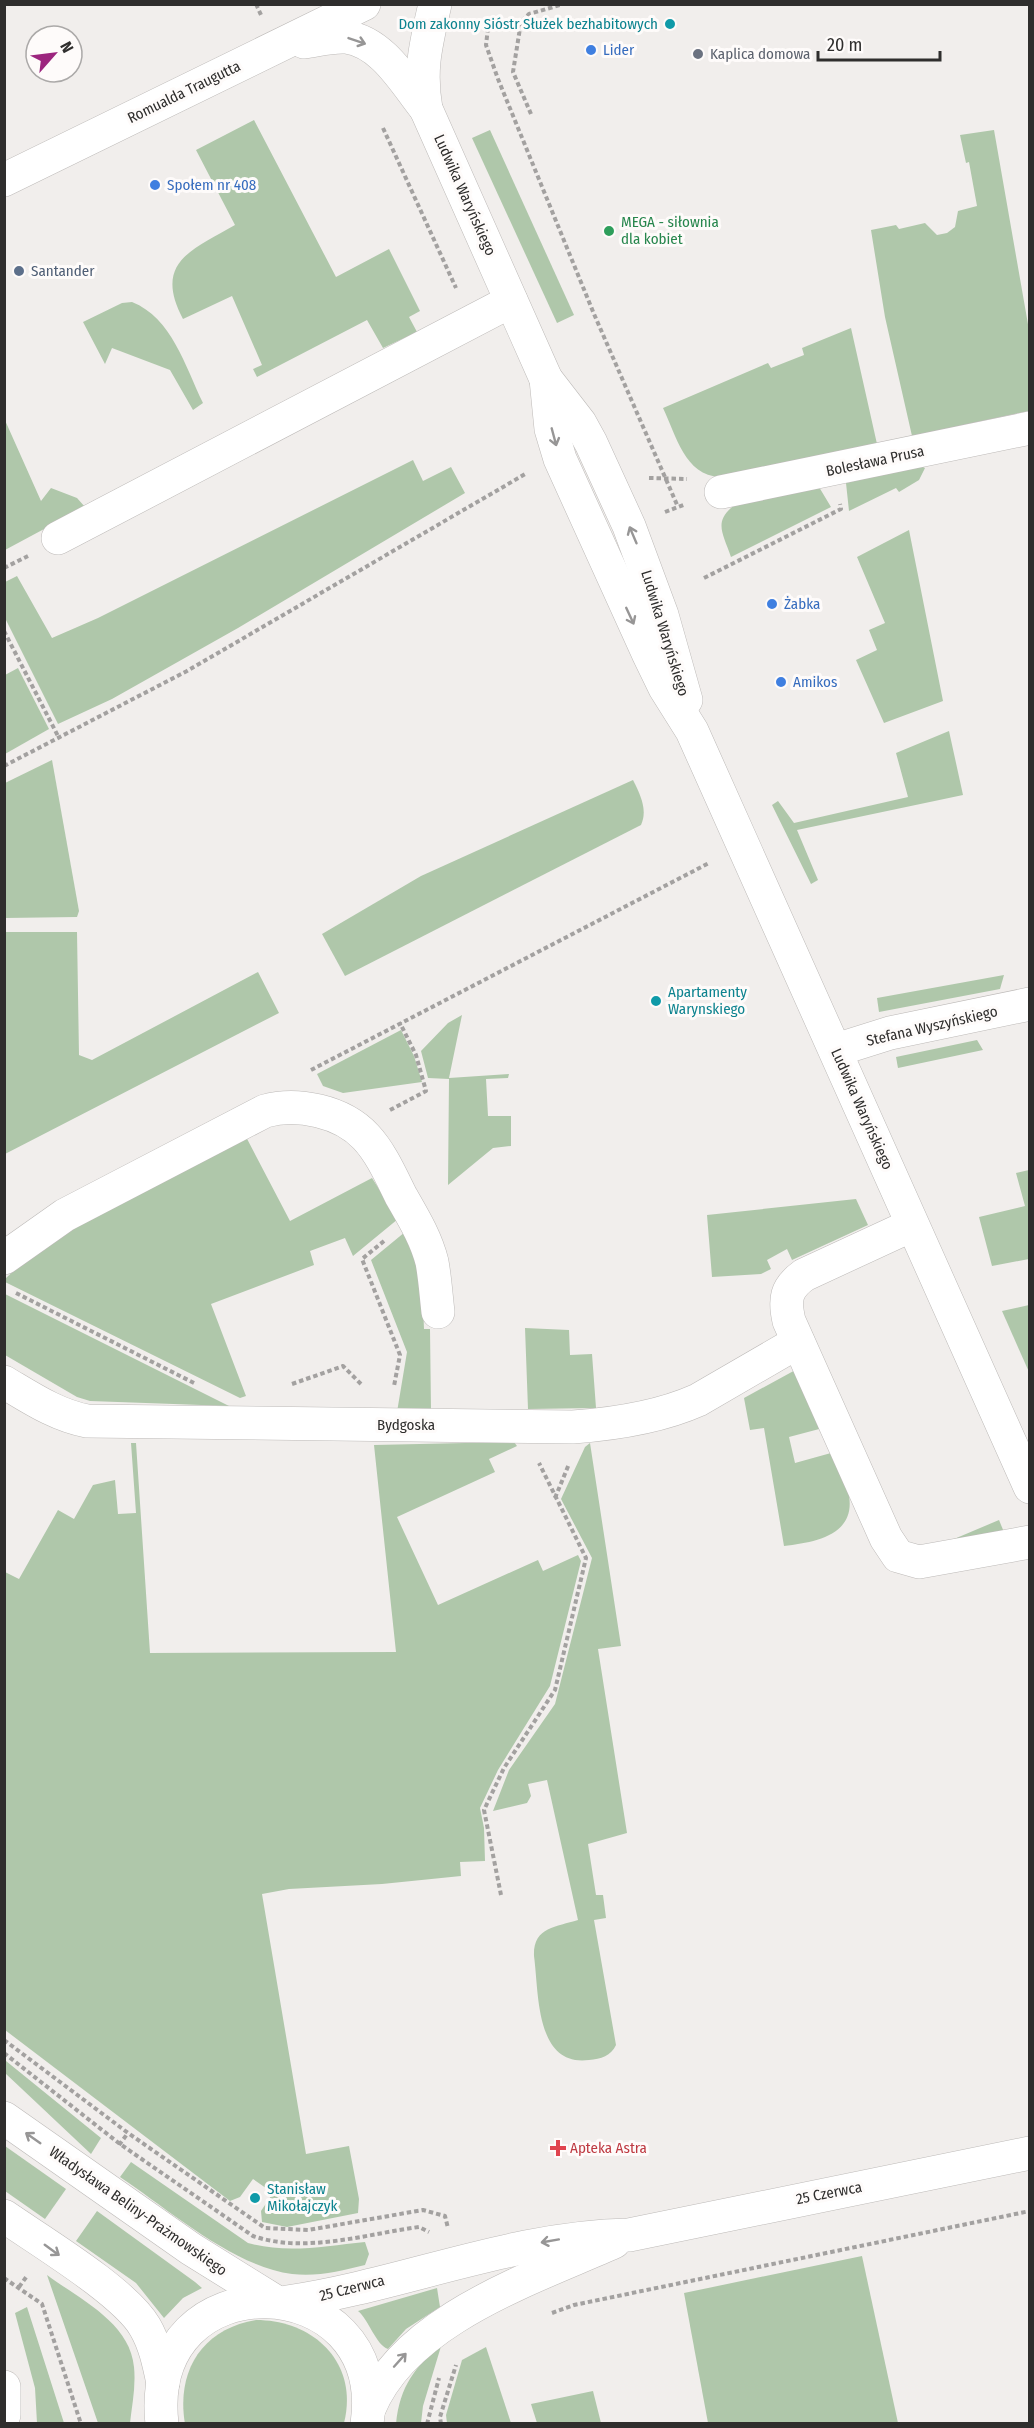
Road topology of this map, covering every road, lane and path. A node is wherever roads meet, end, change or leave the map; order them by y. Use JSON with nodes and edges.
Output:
{"nodes":[{"id":1,"x":364,"y":4,"type":"edge"},
{"id":2,"x":435,"y":4,"type":"edge"},
{"id":3,"x":560,"y":5,"type":"edge"},
{"id":4,"x":488,"y":28,"type":"dead end"},
{"id":5,"x":278,"y":46,"type":"junction"},
{"id":6,"x":426,"y":109,"type":"junction"},
{"id":7,"x":531,"y":114,"type":"dead end"},
{"id":8,"x":382,"y":128,"type":"dead end"},
{"id":9,"x":4,"y":180,"type":"edge"},
{"id":10,"x":512,"y":301,"type":"junction"},
{"id":11,"x":472,"y":322,"type":"junction"},
{"id":12,"x":546,"y":380,"type":"junction"},
{"id":13,"x":1029,"y":428,"type":"edge"},
{"id":14,"x":535,"y":468,"type":"dead end"},
{"id":15,"x":829,"y":471,"type":"junction"},
{"id":16,"x":665,"y":477,"type":"junction"},
{"id":17,"x":608,"y":480,"type":"junction"},
{"id":18,"x":721,"y":492,"type":"joint"},
{"id":19,"x":678,"y":507,"type":"dead end"},
{"id":20,"x":58,"y":538,"type":"dead end"},
{"id":21,"x":13,"y":564,"type":"dead end"},
{"id":22,"x":4,"y":568,"type":"edge"},
{"id":23,"x":704,"y":579,"type":"dead end"},
{"id":24,"x":4,"y":630,"type":"edge"},
{"id":25,"x":692,"y":731,"type":"junction"},
{"id":26,"x":59,"y":738,"type":"junction"},
{"id":27,"x":4,"y":766,"type":"edge"},
{"id":28,"x":716,"y":859,"type":"dead end"},
{"id":29,"x":1029,"y":1005,"type":"edge"},
{"id":30,"x":400,"y":1023,"type":"junction"},
{"id":31,"x":836,"y":1050,"type":"junction"},
{"id":32,"x":334,"y":1057,"type":"dead end"},
{"id":33,"x":355,"y":1128,"type":"junction"},
{"id":34,"x":413,"y":1217,"type":"junction"},
{"id":35,"x":912,"y":1225,"type":"junction"},
{"id":36,"x":4,"y":1258,"type":"edge"},
{"id":37,"x":15,"y":1293,"type":"dead end"},
{"id":38,"x":438,"y":1312,"type":"dead end"},
{"id":39,"x":798,"y":1342,"type":"junction"},
{"id":40,"x":4,"y":1382,"type":"edge"},
{"id":41,"x":196,"y":1383,"type":"dead end"},
{"id":42,"x":290,"y":1385,"type":"dead end"},
{"id":43,"x":388,"y":1419,"type":"junction"},
{"id":44,"x":572,"y":1458,"type":"dead end"},
{"id":45,"x":537,"y":1459,"type":"dead end"},
{"id":46,"x":1029,"y":1487,"type":"edge"},
{"id":47,"x":555,"y":1498,"type":"junction"},
{"id":48,"x":1029,"y":1542,"type":"edge"},
{"id":49,"x":501,"y":1894,"type":"dead end"},
{"id":50,"x":4,"y":2040,"type":"edge"},
{"id":51,"x":4,"y":2053,"type":"edge"},
{"id":52,"x":4,"y":2118,"type":"edge"},
{"id":53,"x":1029,"y":2153,"type":"edge"},
{"id":54,"x":1029,"y":2211,"type":"edge"},
{"id":55,"x":4,"y":2216,"type":"edge"},
{"id":56,"x":445,"y":2216,"type":"dead end"},
{"id":57,"x":630,"y":2235,"type":"junction"},
{"id":58,"x":440,"y":2265,"type":"junction"},
{"id":59,"x":4,"y":2277,"type":"edge"},
{"id":60,"x":280,"y":2301,"type":"junction"},
{"id":61,"x":545,"y":2315,"type":"dead end"},
{"id":62,"x":450,"y":2321,"type":"junction"},
{"id":63,"x":459,"y":2357,"type":"dead end"},
{"id":64,"x":163,"y":2384,"type":"junction"},
{"id":65,"x":4,"y":2387,"type":"edge"},
{"id":66,"x":4,"y":2415,"type":"edge"},
{"id":67,"x":368,"y":2416,"type":"edge"},
{"id":68,"x":162,"y":2423,"type":"edge"},
{"id":69,"x":81,"y":2424,"type":"edge"},
{"id":70,"x":427,"y":2424,"type":"edge"},
{"id":71,"x":441,"y":2424,"type":"edge"}],
"edges":[{"from":1,"to":5,"type":"street","name":"Romualda Traugutta"},
{"from":2,"to":6,"type":"street","name":"Ludwika Waryńskiego"},
{"from":3,"to":7,"type":"path"},
{"from":4,"to":16,"type":"path"},
{"from":5,"to":6,"type":"street","one_way":true},
{"from":5,"to":9,"type":"street","name":"Romualda Traugutta"},
{"from":6,"to":10,"type":"street","name":"Ludwika Waryńskiego"},
{"from":8,"to":11,"type":"path"},
{"from":10,"to":11,"type":"street"},
{"from":10,"to":12,"type":"street","name":"Ludwika Waryńskiego"},
{"from":11,"to":20,"type":"street"},
{"from":12,"to":17,"type":"street","name":"Ludwika Waryńskiego"},
{"from":12,"to":25,"type":"street","name":"Ludwika Waryńskiego","one_way":true},
{"from":13,"to":15,"type":"street","name":"Bolesława Prusa"},
{"from":14,"to":26,"type":"path"},
{"from":15,"to":18,"type":"street","name":"Bolesława Prusa"},
{"from":15,"to":23,"type":"path"},
{"from":16,"to":17,"type":"path"},
{"from":16,"to":18,"type":"path"},
{"from":16,"to":19,"type":"path"},
{"from":25,"to":17,"type":"street","name":"Ludwika Waryńskiego","one_way":true},
{"from":21,"to":22,"type":"path"},
{"from":24,"to":26,"type":"path"},
{"from":25,"to":31,"type":"street","name":"Ludwika Waryńskiego"},
{"from":26,"to":27,"type":"path"},
{"from":28,"to":30,"type":"path"},
{"from":29,"to":31,"type":"street","name":"Stefana Wyszyńskiego"},
{"from":30,"to":32,"type":"path"},
{"from":30,"to":33,"type":"path"},
{"from":31,"to":35,"type":"street","name":"Ludwika Waryńskiego"},
{"from":33,"to":34,"type":"street"},
{"from":33,"to":36,"type":"street"},
{"from":34,"to":38,"type":"street"},
{"from":34,"to":43,"type":"path"},
{"from":35,"to":39,"type":"street"},
{"from":35,"to":46,"type":"street","name":"Ludwika Waryńskiego"},
{"from":37,"to":41,"type":"path"},
{"from":39,"to":43,"type":"street","name":"Bydgoska"},
{"from":39,"to":48,"type":"street"},
{"from":40,"to":43,"type":"street","name":"Bydgoska"},
{"from":42,"to":43,"type":"path"},
{"from":44,"to":47,"type":"path"},
{"from":45,"to":47,"type":"path"},
{"from":47,"to":49,"type":"path"},
{"from":50,"to":56,"type":"path"},
{"from":51,"to":58,"type":"path"},
{"from":60,"to":52,"type":"street","name":"Władysława Beliny-Prażmowskiego","one_way":true},
{"from":53,"to":57,"type":"street","name":"25 Czerwca"},
{"from":54,"to":61,"type":"path"},
{"from":55,"to":64,"type":"street","one_way":true},
{"from":57,"to":58,"type":"street","name":"25 Czerwca","one_way":true},
{"from":57,"to":62,"type":"street","name":"25 Czerwca"},
{"from":58,"to":60,"type":"street","name":"25 Czerwca"},
{"from":59,"to":69,"type":"path"},
{"from":60,"to":64,"type":"street","name":"25 Czerwca"},
{"from":60,"to":67,"type":"street","name":"Władysława Beliny-Prażmowskiego"},
{"from":67,"to":62,"type":"street","name":"25 Czerwca","one_way":true},
{"from":62,"to":70,"type":"path"},
{"from":63,"to":71,"type":"path"},
{"from":64,"to":68,"type":"street"},
{"from":65,"to":66,"type":"street"}]}
